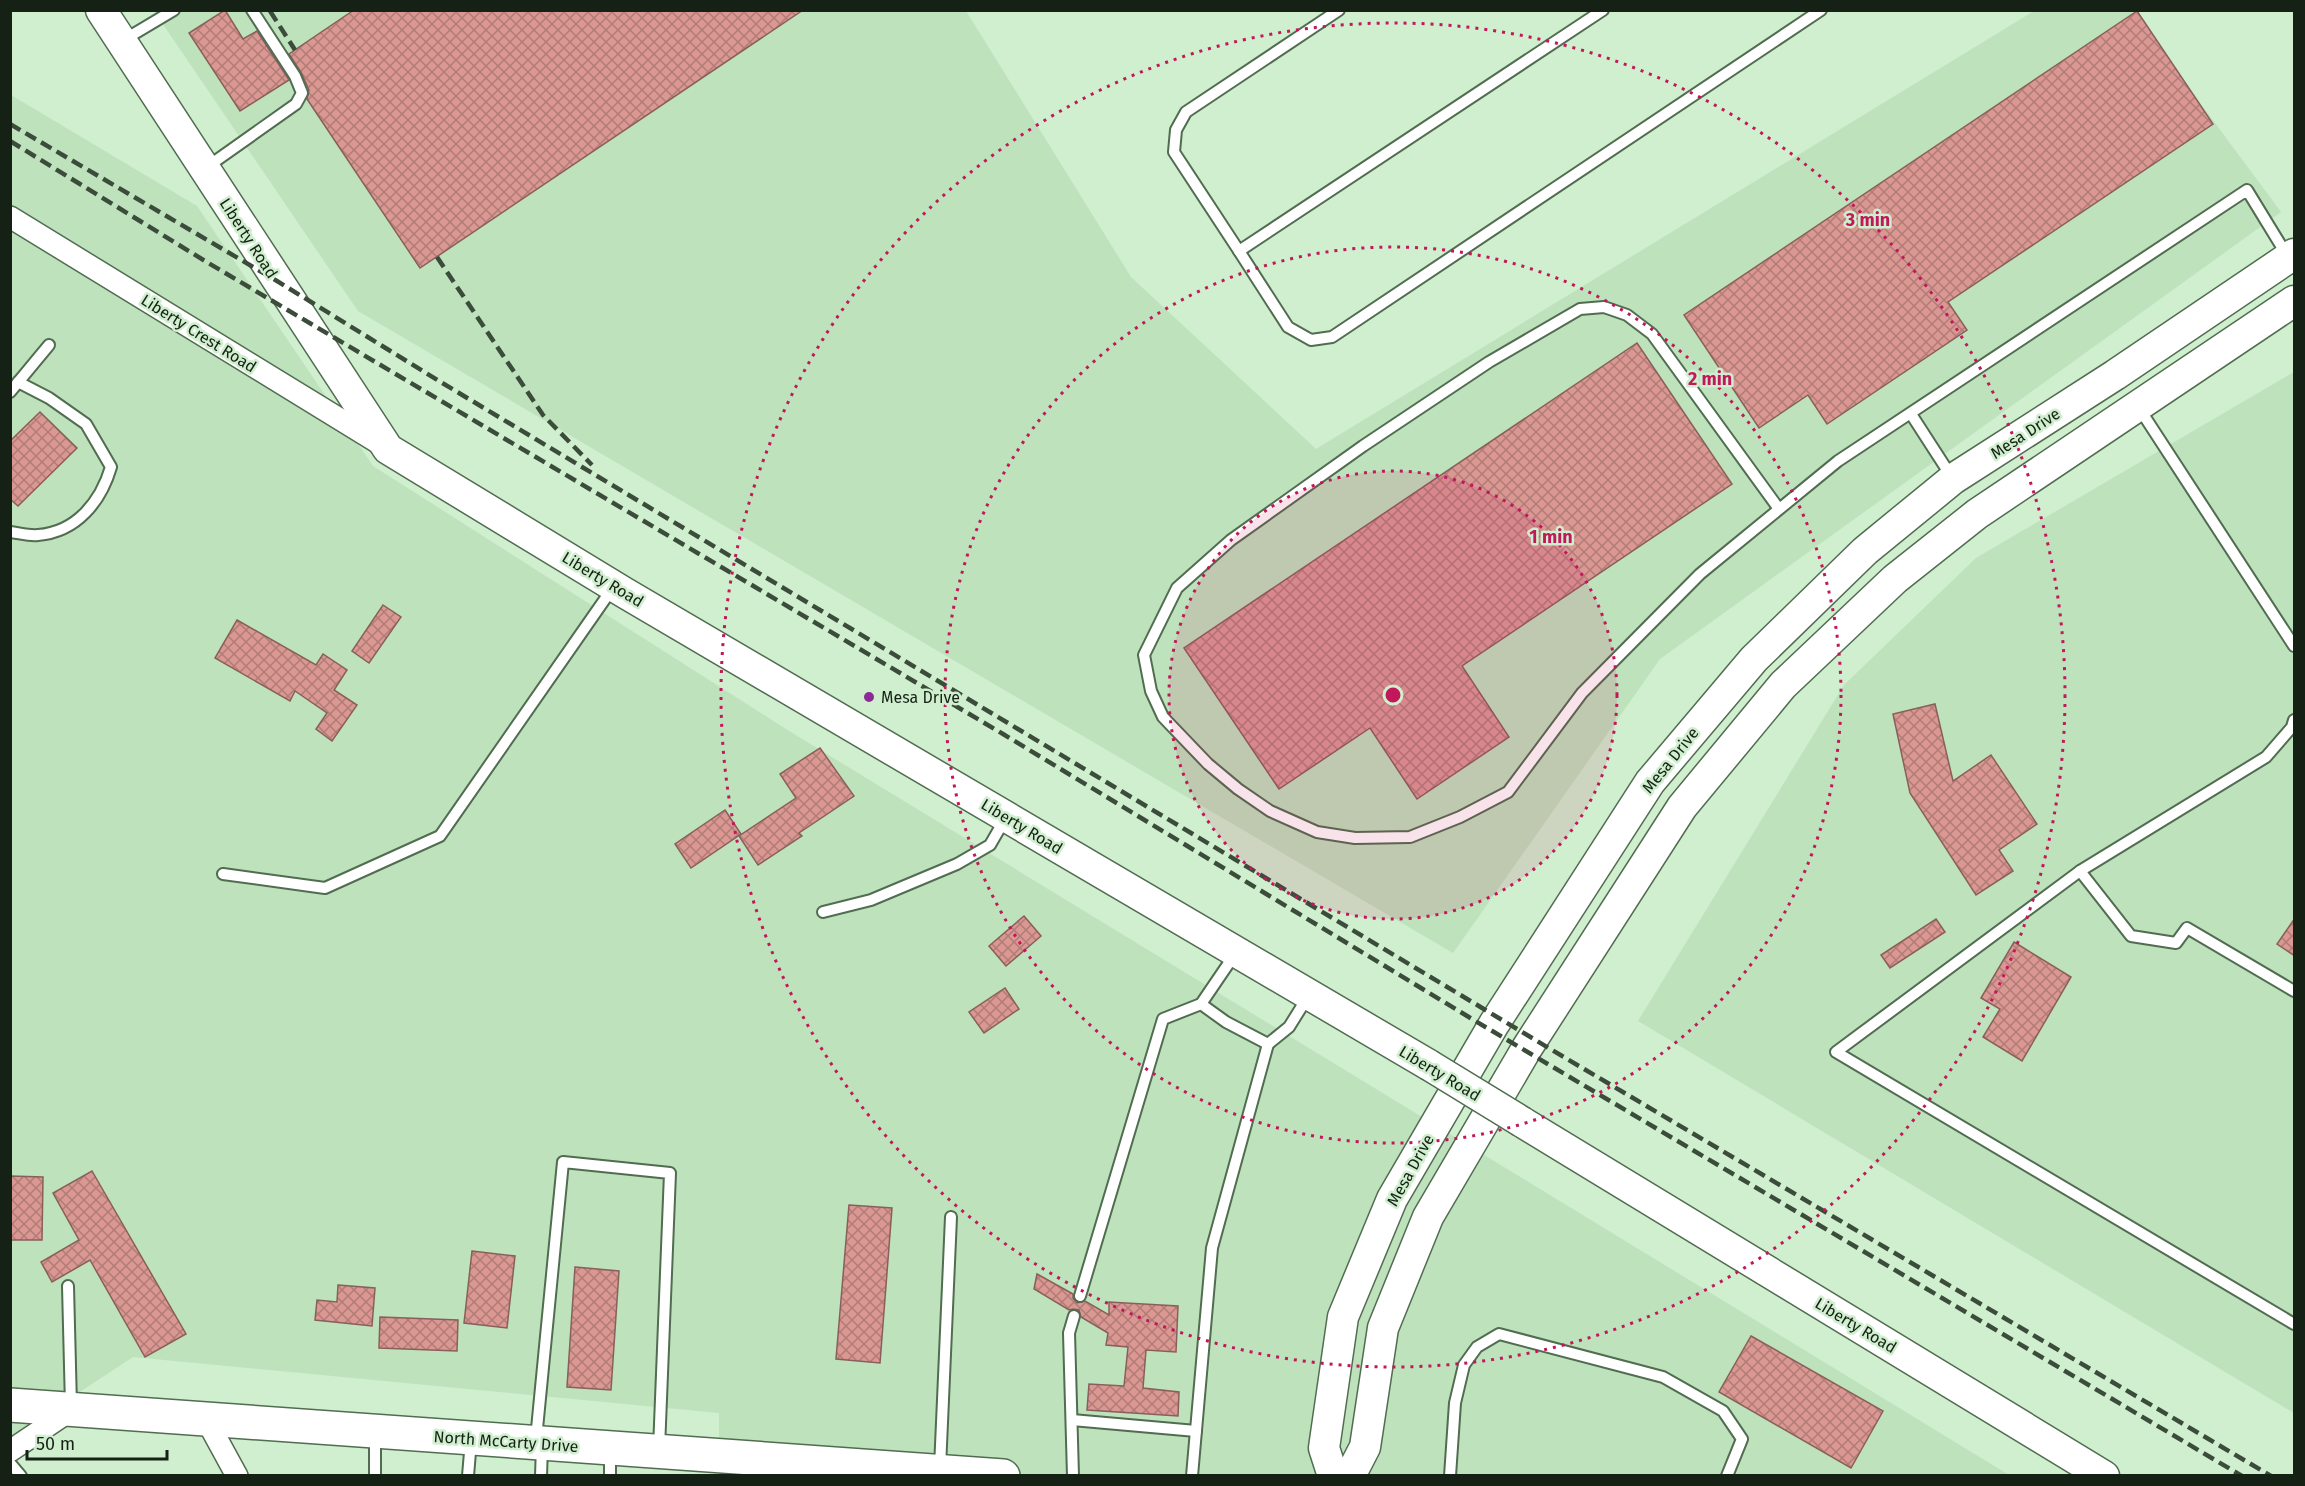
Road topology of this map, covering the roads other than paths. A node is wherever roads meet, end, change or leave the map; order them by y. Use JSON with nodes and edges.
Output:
{"nodes":[{"id":1,"x":101,"y":10,"type":"edge"},
{"id":2,"x":174,"y":10,"type":"edge"},
{"id":3,"x":252,"y":10,"type":"edge"},
{"id":4,"x":1339,"y":10,"type":"edge"},
{"id":5,"x":1603,"y":10,"type":"edge"},
{"id":6,"x":1821,"y":10,"type":"edge"},
{"id":7,"x":122,"y":41,"type":"junction"},
{"id":8,"x":205,"y":169,"type":"junction"},
{"id":9,"x":10,"y":217,"type":"edge"},
{"id":10,"x":1239,"y":251,"type":"junction"},
{"id":11,"x":2293,"y":260,"type":"edge"},
{"id":12,"x":2295,"y":301,"type":"edge"},
{"id":13,"x":50,"y":345,"type":"dead end"},
{"id":14,"x":2115,"y":375,"type":"junction"},
{"id":15,"x":18,"y":382,"type":"junction"},
{"id":16,"x":10,"y":392,"type":"edge"},
{"id":17,"x":2137,"y":405,"type":"junction"},
{"id":18,"x":1911,"y":414,"type":"junction"},
{"id":19,"x":388,"y":449,"type":"junction"},
{"id":20,"x":1953,"y":479,"type":"junction"},
{"id":21,"x":1779,"y":509,"type":"junction"},
{"id":22,"x":1977,"y":513,"type":"junction"},
{"id":23,"x":10,"y":532,"type":"edge"},
{"id":24,"x":614,"y":586,"type":"junction"},
{"id":25,"x":2295,"y":646,"type":"edge"},
{"id":26,"x":2295,"y":720,"type":"edge"},
{"id":27,"x":1007,"y":816,"type":"junction"},
{"id":28,"x":2080,"y":871,"type":"junction"},
{"id":29,"x":223,"y":874,"type":"dead end"},
{"id":30,"x":823,"y":912,"type":"dead end"},
{"id":31,"x":1236,"y":952,"type":"junction"},
{"id":32,"x":2295,"y":991,"type":"edge"},
{"id":33,"x":1309,"y":995,"type":"junction"},
{"id":34,"x":1201,"y":1004,"type":"junction"},
{"id":35,"x":1268,"y":1044,"type":"junction"},
{"id":36,"x":951,"y":1217,"type":"dead end"},
{"id":37,"x":68,"y":1286,"type":"dead end"},
{"id":38,"x":1080,"y":1296,"type":"dead end"},
{"id":39,"x":1074,"y":1316,"type":"dead end"},
{"id":40,"x":2295,"y":1324,"type":"edge"},
{"id":41,"x":10,"y":1405,"type":"edge"},
{"id":42,"x":71,"y":1410,"type":"junction"},
{"id":43,"x":207,"y":1420,"type":"junction"},
{"id":44,"x":1072,"y":1420,"type":"junction"},
{"id":45,"x":1196,"y":1431,"type":"junction"},
{"id":46,"x":375,"y":1432,"type":"junction"},
{"id":47,"x":471,"y":1439,"type":"junction"},
{"id":48,"x":539,"y":1443,"type":"junction"},
{"id":49,"x":10,"y":1451,"type":"edge"},
{"id":50,"x":659,"y":1452,"type":"junction"},
{"id":51,"x":610,"y":1462,"type":"edge"},
{"id":52,"x":10,"y":1463,"type":"edge"},
{"id":53,"x":831,"y":1470,"type":"edge"},
{"id":54,"x":939,"y":1471,"type":"junction"},
{"id":55,"x":21,"y":1476,"type":"edge"},
{"id":56,"x":237,"y":1476,"type":"edge"},
{"id":57,"x":375,"y":1476,"type":"edge"},
{"id":58,"x":468,"y":1476,"type":"edge"},
{"id":59,"x":541,"y":1476,"type":"edge"},
{"id":60,"x":1003,"y":1476,"type":"edge"},
{"id":61,"x":1073,"y":1476,"type":"edge"},
{"id":62,"x":1192,"y":1476,"type":"edge"},
{"id":63,"x":1333,"y":1476,"type":"edge"},
{"id":64,"x":1350,"y":1476,"type":"edge"},
{"id":65,"x":1450,"y":1476,"type":"edge"},
{"id":66,"x":1727,"y":1476,"type":"edge"},
{"id":67,"x":2104,"y":1476,"type":"edge"}],
"edges":[{"from":1,"to":7,"type":"main road","name":"Liberty Road"},
{"from":2,"to":7,"type":"lane"},
{"from":3,"to":8,"type":"lane"},
{"from":4,"to":10,"type":"lane"},
{"from":5,"to":10,"type":"lane"},
{"from":6,"to":10,"type":"lane"},
{"from":7,"to":8,"type":"main road","name":"Liberty Road"},
{"from":8,"to":19,"type":"main road","name":"Liberty Road"},
{"from":9,"to":19,"type":"street","name":"Liberty Crest Road"},
{"from":11,"to":14,"type":"main road","name":"Mesa Drive"},
{"from":11,"to":18,"type":"lane"},
{"from":12,"to":17,"type":"main road"},
{"from":13,"to":15,"type":"lane"},
{"from":14,"to":17,"type":"main road"},
{"from":14,"to":20,"type":"main road","name":"Mesa Drive"},
{"from":15,"to":16,"type":"lane"},
{"from":15,"to":23,"type":"lane"},
{"from":17,"to":22,"type":"main road"},
{"from":17,"to":25,"type":"lane"},
{"from":18,"to":20,"type":"lane"},
{"from":18,"to":21,"type":"lane"},
{"from":19,"to":24,"type":"main road","name":"Liberty Road"},
{"from":20,"to":22,"type":"main road"},
{"from":20,"to":63,"type":"main road","name":"Mesa Drive"},
{"from":21,"to":21,"type":"lane"},
{"from":22,"to":64,"type":"main road"},
{"from":24,"to":27,"type":"main road","name":"Liberty Road"},
{"from":24,"to":29,"type":"lane"},
{"from":26,"to":28,"type":"lane"},
{"from":27,"to":30,"type":"lane"},
{"from":27,"to":31,"type":"main road","name":"Liberty Road"},
{"from":28,"to":32,"type":"lane"},
{"from":28,"to":40,"type":"lane"},
{"from":31,"to":33,"type":"main road","name":"Liberty Road"},
{"from":31,"to":34,"type":"lane"},
{"from":33,"to":35,"type":"lane"},
{"from":33,"to":67,"type":"main road","name":"Liberty Road","bridge":true},
{"from":34,"to":35,"type":"lane"},
{"from":34,"to":38,"type":"lane"},
{"from":35,"to":45,"type":"lane"},
{"from":36,"to":54,"type":"lane"},
{"from":37,"to":42,"type":"lane"},
{"from":39,"to":44,"type":"lane"},
{"from":41,"to":42,"type":"main road","name":"North McCarty Drive"},
{"from":42,"to":43,"type":"main road","name":"North McCarty Drive"},
{"from":42,"to":49,"type":"street"},
{"from":43,"to":46,"type":"main road","name":"North McCarty Drive"},
{"from":43,"to":56,"type":"street"},
{"from":44,"to":45,"type":"lane"},
{"from":44,"to":61,"type":"lane"},
{"from":45,"to":62,"type":"lane"},
{"from":46,"to":47,"type":"main road","name":"North McCarty Drive"},
{"from":46,"to":57,"type":"lane"},
{"from":47,"to":48,"type":"main road","name":"North McCarty Drive"},
{"from":47,"to":58,"type":"lane"},
{"from":48,"to":50,"type":"lane"},
{"from":48,"to":51,"type":"main road","name":"North McCarty Drive"},
{"from":48,"to":59,"type":"lane"},
{"from":50,"to":51,"type":"main road","name":"North McCarty Drive"},
{"from":50,"to":53,"type":"main road","name":"North McCarty Drive"},
{"from":52,"to":55,"type":"lane"},
{"from":53,"to":54,"type":"main road","name":"North McCarty Drive"},
{"from":54,"to":60,"type":"main road","name":"North McCarty Drive"},
{"from":65,"to":66,"type":"lane"}]}
